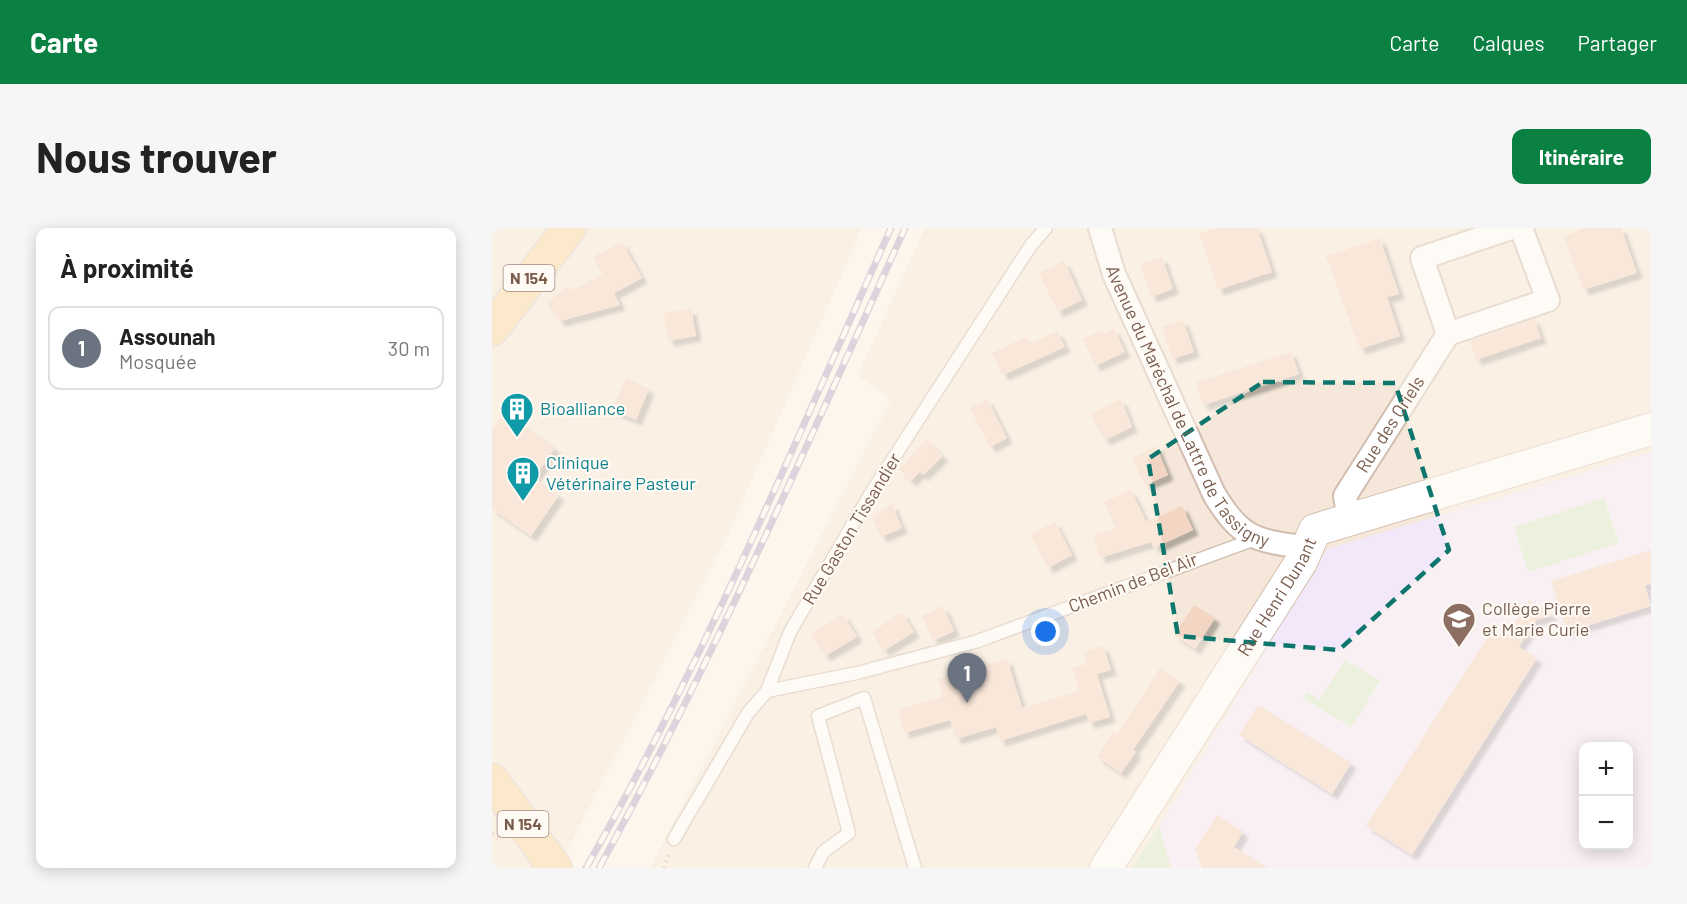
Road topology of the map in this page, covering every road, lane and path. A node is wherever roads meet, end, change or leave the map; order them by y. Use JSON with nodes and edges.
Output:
{"nodes":[{"id":1,"x":548,"y":228,"type":"edge"},
{"id":2,"x":569,"y":228,"type":"edge"},
{"id":3,"x":1046,"y":228,"type":"edge"},
{"id":4,"x":1100,"y":228,"type":"edge"},
{"id":5,"x":1511,"y":228,"type":"edge"},
{"id":6,"x":1521,"y":228,"type":"edge"},
{"id":7,"x":492,"y":295,"type":"edge"},
{"id":8,"x":492,"y":329,"type":"edge"},
{"id":9,"x":1448,"y":334,"type":"junction"},
{"id":10,"x":1651,"y":429,"type":"edge"},
{"id":11,"x":1349,"y":519,"type":"junction"},
{"id":12,"x":1256,"y":539,"type":"junction"},
{"id":13,"x":1308,"y":548,"type":"junction"},
{"id":14,"x":767,"y":691,"type":"junction"},
{"id":15,"x":492,"y":780,"type":"edge"},
{"id":16,"x":674,"y":839,"type":"dead end"},
{"id":17,"x":555,"y":868,"type":"edge"},
{"id":18,"x":815,"y":868,"type":"edge"},
{"id":19,"x":915,"y":868,"type":"edge"},
{"id":20,"x":1106,"y":868,"type":"edge"}],
"edges":[{"from":1,"to":7,"type":"main road","number":"N 154"},
{"from":2,"to":8,"type":"main road","number":"N 154"},
{"from":3,"to":14,"type":"lane","name":"Rue Gaston Tissandier"},
{"from":4,"to":12,"type":"street","name":"Avenue du Maréchal de Lattre de Tassigny"},
{"from":5,"to":9,"type":"street"},
{"from":6,"to":9,"type":"street"},
{"from":9,"to":11,"type":"street","name":"Rue des Oriels"},
{"from":10,"to":11,"type":"street","name":"Rue Henri Dunant"},
{"from":11,"to":13,"type":"street","name":"Rue Henri Dunant"},
{"from":12,"to":13,"type":"street","name":"Avenue du Maréchal de Lattre de Tassigny"},
{"from":12,"to":14,"type":"lane","name":"Chemin de Bel Air"},
{"from":13,"to":20,"type":"street","name":"Rue Henri Dunant"},
{"from":14,"to":16,"type":"lane","name":"Rue Gaston Tissandier"},
{"from":15,"to":17,"type":"main road","number":"N 154"},
{"from":18,"to":19,"type":"lane"}]}
